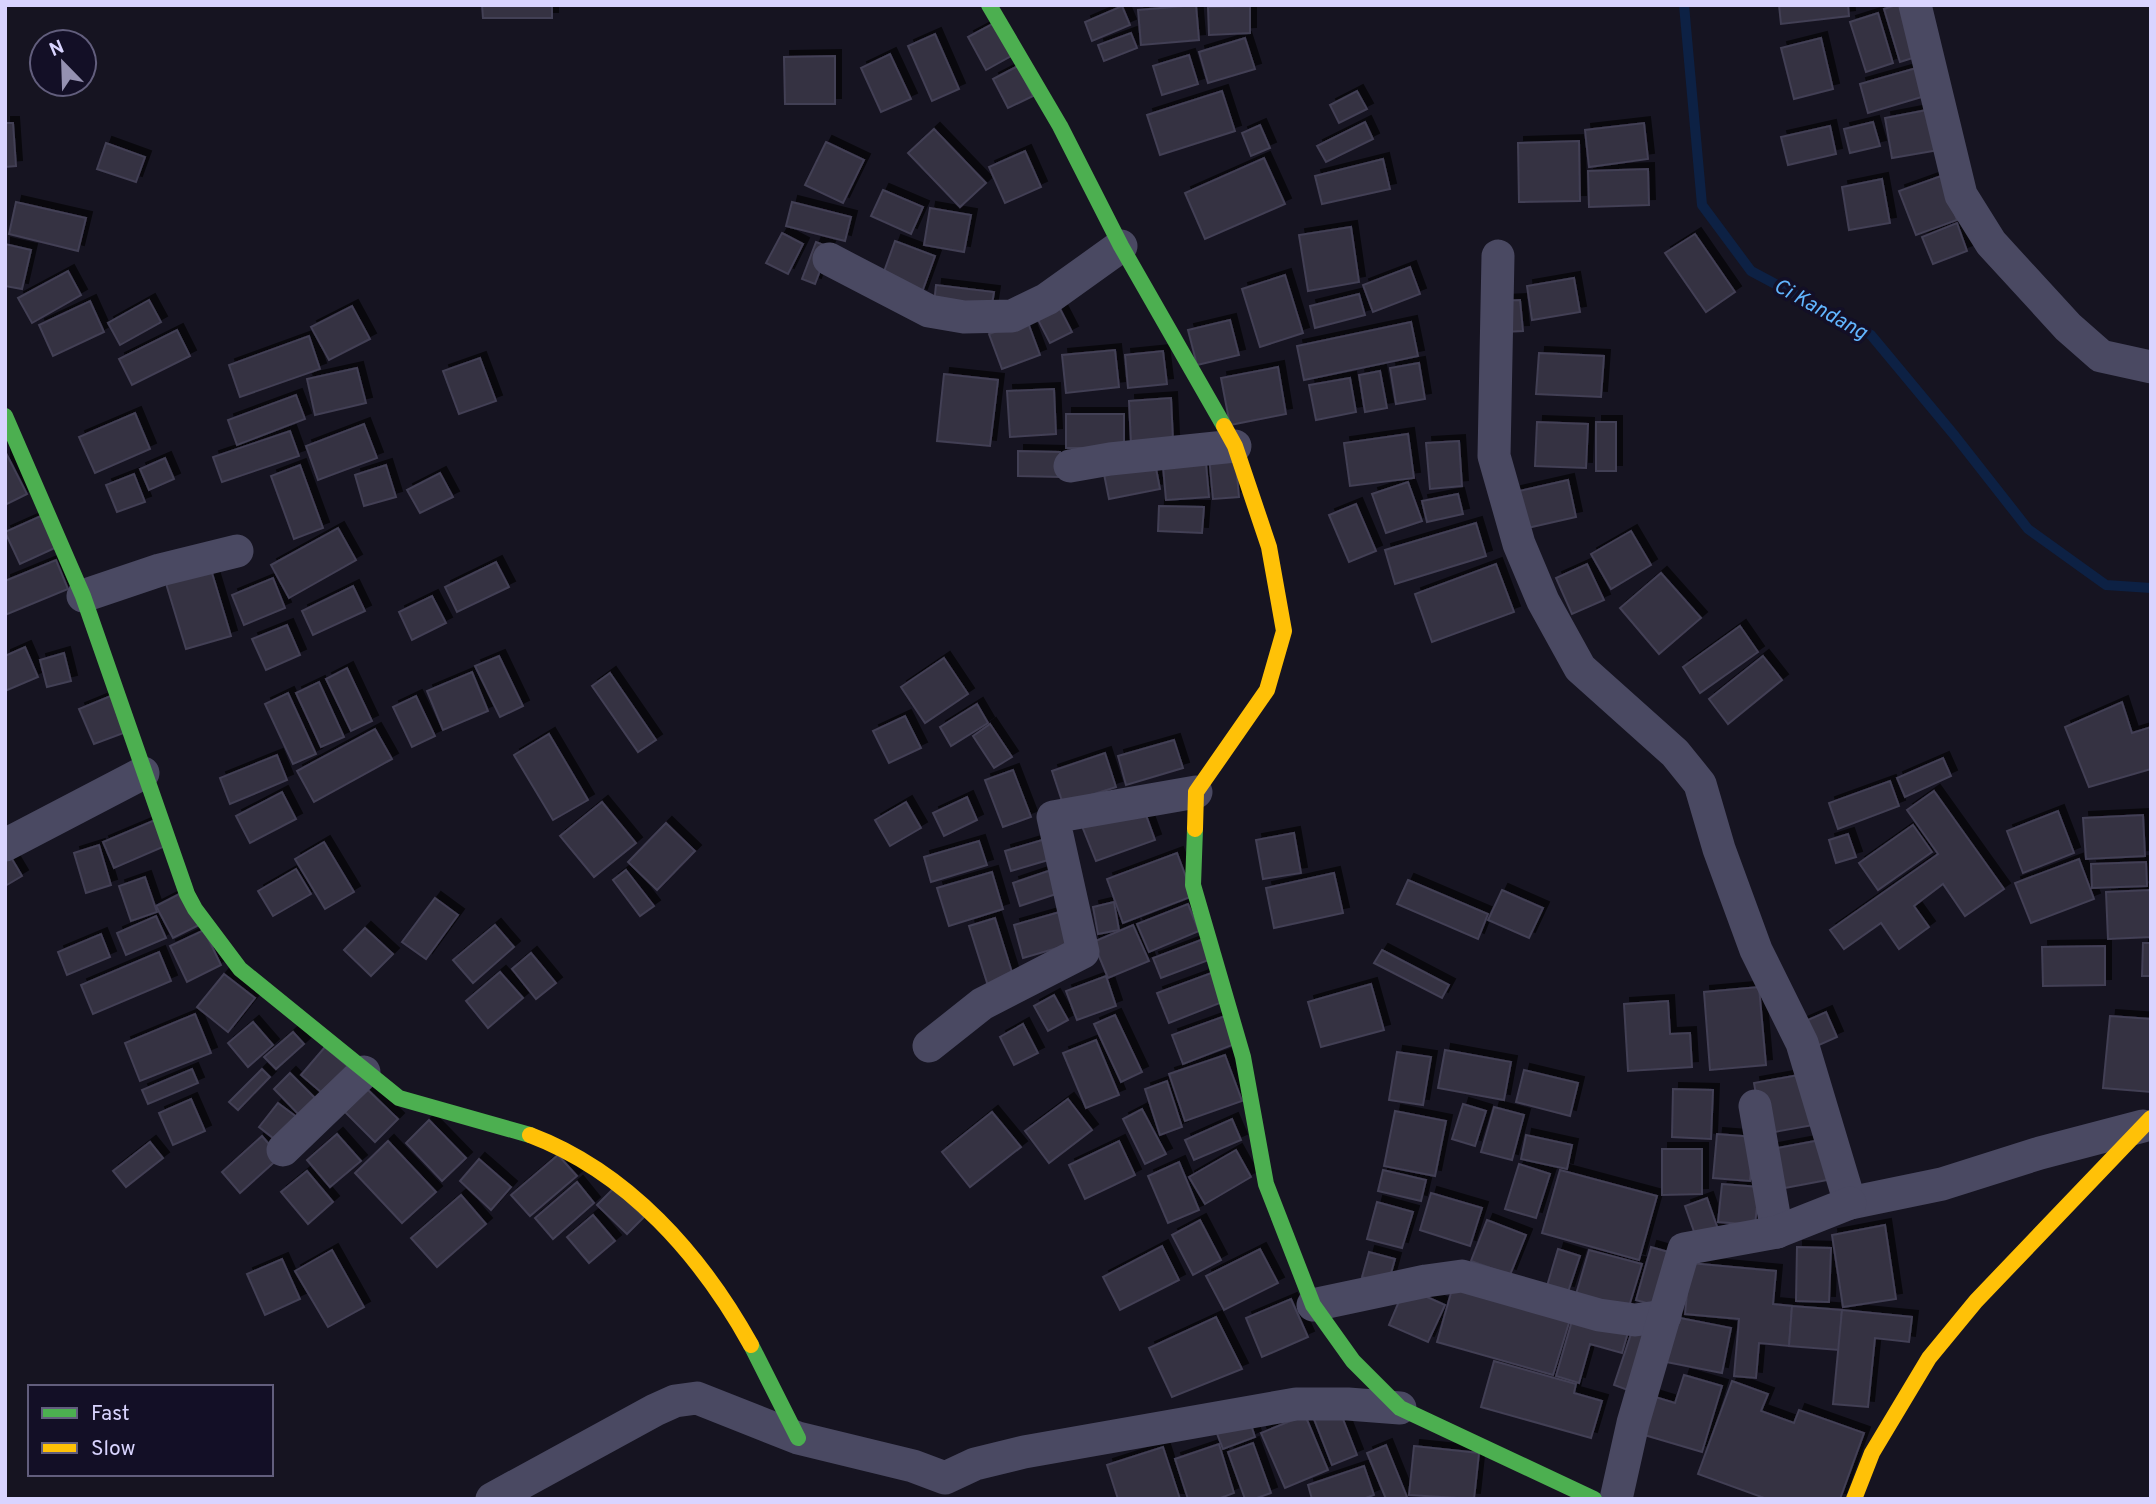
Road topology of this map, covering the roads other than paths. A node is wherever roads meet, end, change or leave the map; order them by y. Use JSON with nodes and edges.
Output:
{"nodes":[{"id":1,"x":989,"y":5,"type":"edge"},
{"id":2,"x":1915,"y":5,"type":"edge"},
{"id":3,"x":1121,"y":246,"type":"junction"},
{"id":4,"x":1498,"y":256,"type":"dead end"},
{"id":5,"x":829,"y":259,"type":"dead end"},
{"id":6,"x":2151,"y":367,"type":"edge"},
{"id":7,"x":5,"y":416,"type":"edge"},
{"id":8,"x":1234,"y":446,"type":"junction"},
{"id":9,"x":1070,"y":466,"type":"dead end"},
{"id":10,"x":237,"y":551,"type":"dead end"},
{"id":11,"x":83,"y":596,"type":"junction"},
{"id":12,"x":143,"y":772,"type":"junction"},
{"id":13,"x":1196,"y":792,"type":"junction"},
{"id":14,"x":5,"y":845,"type":"edge"},
{"id":15,"x":929,"y":1046,"type":"dead end"},
{"id":16,"x":364,"y":1072,"type":"junction"},
{"id":17,"x":1755,"y":1106,"type":"dead end"},
{"id":18,"x":2147,"y":1122,"type":"edge"},
{"id":19,"x":283,"y":1150,"type":"dead end"},
{"id":20,"x":1850,"y":1203,"type":"junction"},
{"id":21,"x":1777,"y":1232,"type":"junction"},
{"id":22,"x":1313,"y":1305,"type":"junction"},
{"id":23,"x":1665,"y":1316,"type":"junction"},
{"id":24,"x":1401,"y":1408,"type":"junction"},
{"id":25,"x":798,"y":1438,"type":"junction"},
{"id":26,"x":936,"y":1488,"type":"edge"},
{"id":27,"x":492,"y":1499,"type":"edge"},
{"id":28,"x":1594,"y":1499,"type":"edge"},
{"id":29,"x":1616,"y":1499,"type":"edge"},
{"id":30,"x":1854,"y":1499,"type":"edge"}],
"edges":[{"from":1,"to":3,"type":"street"},
{"from":2,"to":6,"type":"street"},
{"from":3,"to":5,"type":"street"},
{"from":3,"to":8,"type":"street"},
{"from":4,"to":20,"type":"street"},
{"from":7,"to":11,"type":"street"},
{"from":8,"to":9,"type":"street"},
{"from":8,"to":13,"type":"street"},
{"from":10,"to":11,"type":"street"},
{"from":11,"to":12,"type":"street"},
{"from":12,"to":14,"type":"street"},
{"from":12,"to":16,"type":"street"},
{"from":13,"to":15,"type":"street"},
{"from":13,"to":22,"type":"street"},
{"from":16,"to":19,"type":"street"},
{"from":16,"to":25,"type":"street"},
{"from":17,"to":21,"type":"street"},
{"from":18,"to":20,"type":"street"},
{"from":18,"to":30,"type":"street"},
{"from":20,"to":21,"type":"street"},
{"from":21,"to":23,"type":"street"},
{"from":22,"to":23,"type":"street"},
{"from":22,"to":24,"type":"street"},
{"from":23,"to":29,"type":"street"},
{"from":24,"to":26,"type":"street"},
{"from":24,"to":28,"type":"street"},
{"from":25,"to":26,"type":"street"},
{"from":25,"to":27,"type":"street"}]}
